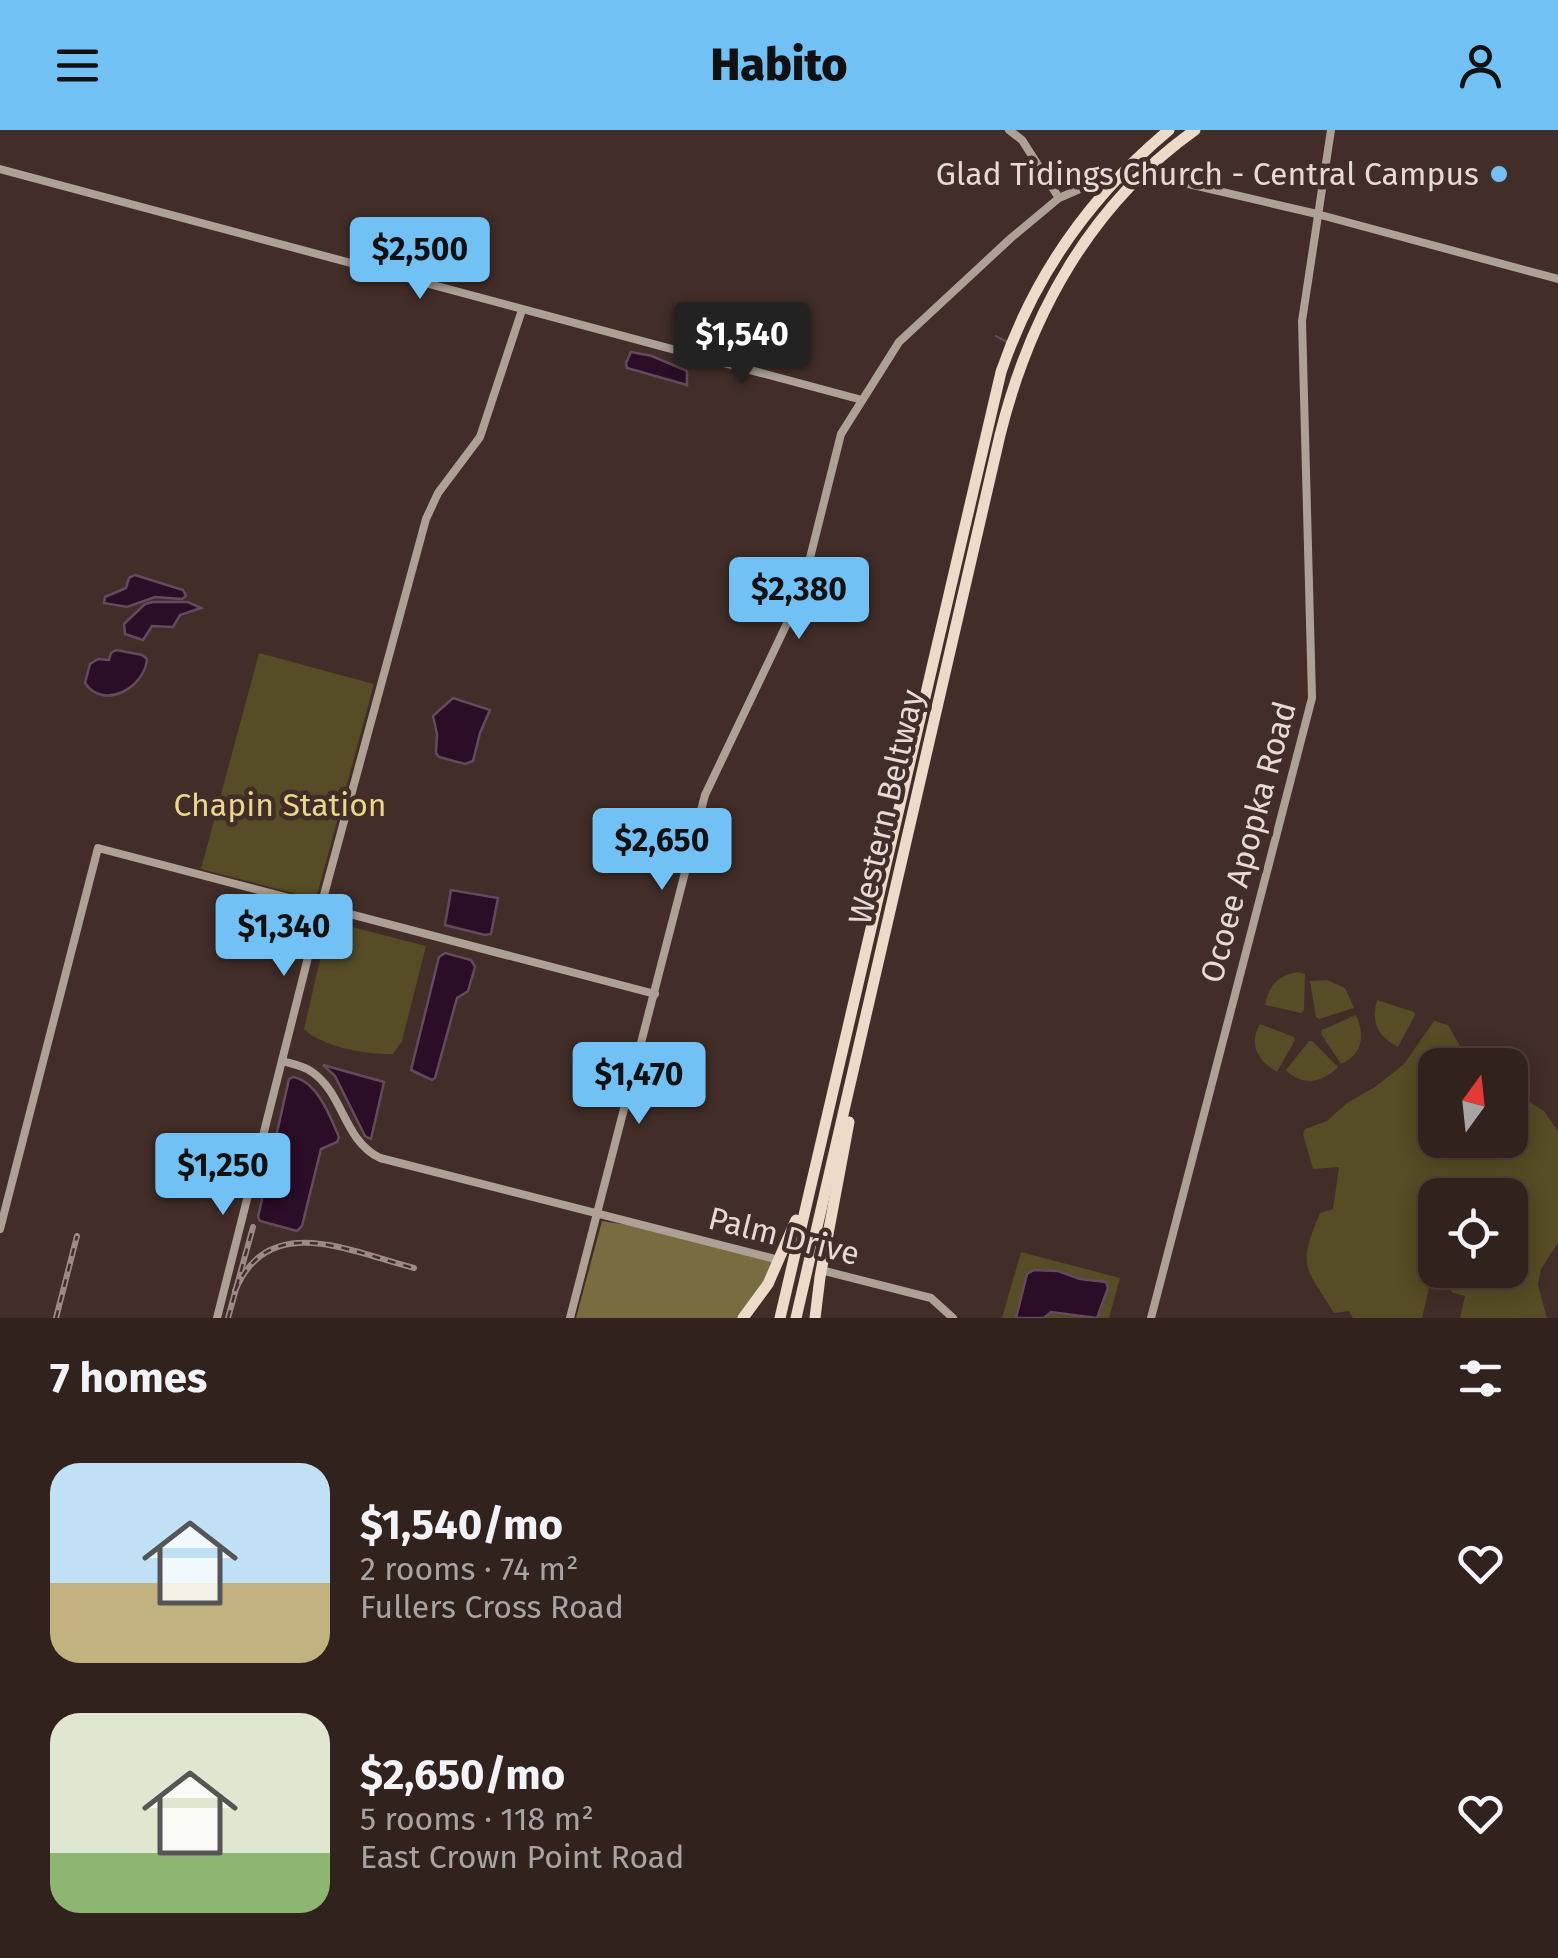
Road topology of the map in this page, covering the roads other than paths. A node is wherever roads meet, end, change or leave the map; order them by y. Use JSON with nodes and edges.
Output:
{"nodes":[{"id":1,"x":1009,"y":130,"type":"edge"},
{"id":2,"x":1170,"y":130,"type":"edge"},
{"id":3,"x":1195,"y":130,"type":"edge"},
{"id":4,"x":1330,"y":130,"type":"edge"},
{"id":5,"x":0,"y":169,"type":"edge"},
{"id":6,"x":1130,"y":176,"type":"junction"},
{"id":7,"x":1059,"y":198,"type":"junction"},
{"id":8,"x":1317,"y":214,"type":"junction"},
{"id":9,"x":1558,"y":279,"type":"edge"},
{"id":10,"x":522,"y":310,"type":"junction"},
{"id":11,"x":862,"y":400,"type":"junction"},
{"id":12,"x":321,"y":906,"type":"junction"},
{"id":13,"x":656,"y":994,"type":"junction"},
{"id":14,"x":282,"y":1062,"type":"junction"},
{"id":15,"x":597,"y":1213,"type":"junction"},
{"id":16,"x":0,"y":1228,"type":"edge"},
{"id":17,"x":787,"y":1262,"type":"junction"},
{"id":18,"x":814,"y":1268,"type":"junction"},
{"id":19,"x":217,"y":1318,"type":"edge"},
{"id":20,"x":570,"y":1318,"type":"edge"},
{"id":21,"x":743,"y":1318,"type":"edge"},
{"id":22,"x":780,"y":1318,"type":"edge"},
{"id":23,"x":796,"y":1318,"type":"edge"},
{"id":24,"x":816,"y":1318,"type":"edge"},
{"id":25,"x":953,"y":1318,"type":"edge"},
{"id":26,"x":1151,"y":1318,"type":"edge"}],
"edges":[{"from":1,"to":7,"type":"street"},
{"from":2,"to":6,"type":"highway","name":"Western Beltway"},
{"from":3,"to":6,"type":"highway","name":"Western Beltway"},
{"from":4,"to":8,"type":"street","name":"Ocoee Apopka Road"},
{"from":5,"to":10,"type":"street"},
{"from":6,"to":7,"type":"street"},
{"from":6,"to":8,"type":"street"},
{"from":6,"to":17,"type":"highway","name":"Western Beltway"},
{"from":6,"to":18,"type":"highway","name":"Western Beltway"},
{"from":7,"to":11,"type":"street"},
{"from":8,"to":9,"type":"street"},
{"from":8,"to":26,"type":"street","name":"Ocoee Apopka Road"},
{"from":10,"to":11,"type":"street"},
{"from":10,"to":12,"type":"street"},
{"from":11,"to":13,"type":"street"},
{"from":12,"to":13,"type":"street"},
{"from":12,"to":14,"type":"street"},
{"from":12,"to":16,"type":"street"},
{"from":13,"to":15,"type":"street"},
{"from":14,"to":15,"type":"street","name":"Palm Drive"},
{"from":14,"to":19,"type":"street"},
{"from":15,"to":20,"type":"street"},
{"from":15,"to":25,"type":"street","name":"Palm Drive"},
{"from":17,"to":21,"type":"highway"},
{"from":17,"to":22,"type":"highway"},
{"from":18,"to":23,"type":"highway"},
{"from":18,"to":24,"type":"highway"}]}
